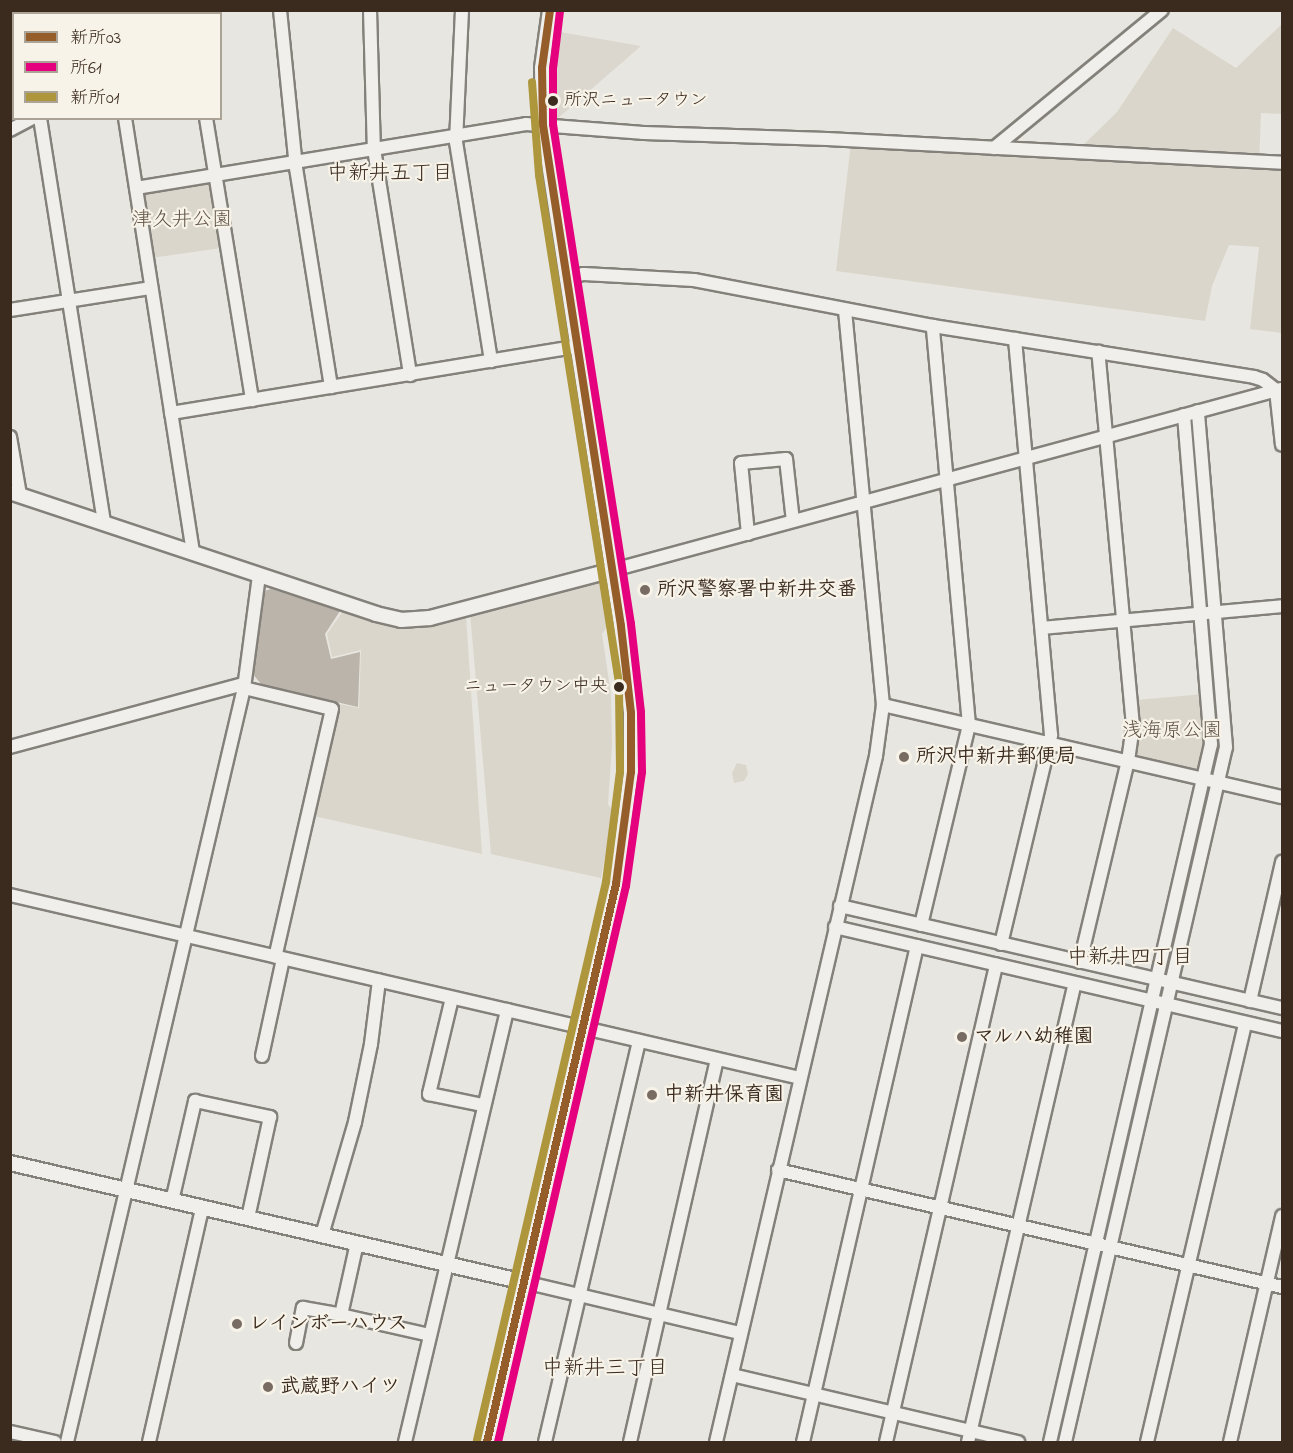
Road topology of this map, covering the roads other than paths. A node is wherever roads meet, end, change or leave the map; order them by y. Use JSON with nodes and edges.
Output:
{"nodes":[{"id":1,"x":280,"y":10,"type":"edge"},
{"id":2,"x":370,"y":10,"type":"edge"},
{"id":3,"x":462,"y":10,"type":"edge"},
{"id":4,"x":550,"y":10,"type":"edge"},
{"id":5,"x":1162,"y":10,"type":"edge"},
{"id":6,"x":29,"y":120,"type":"edge"},
{"id":7,"x":40,"y":120,"type":"edge"},
{"id":8,"x":124,"y":120,"type":"edge"},
{"id":9,"x":206,"y":120,"type":"edge"},
{"id":10,"x":543,"y":125,"type":"junction"},
{"id":11,"x":10,"y":130,"type":"edge"},
{"id":12,"x":456,"y":135,"type":"junction"},
{"id":13,"x":994,"y":148,"type":"junction"},
{"id":14,"x":374,"y":149,"type":"junction"},
{"id":15,"x":296,"y":161,"type":"junction"},
{"id":16,"x":1282,"y":163,"type":"edge"},
{"id":17,"x":215,"y":174,"type":"junction"},
{"id":18,"x":136,"y":188,"type":"junction"},
{"id":19,"x":566,"y":278,"type":"junction"},
{"id":20,"x":151,"y":288,"type":"junction"},
{"id":21,"x":70,"y":301,"type":"junction"},
{"id":22,"x":10,"y":310,"type":"edge"},
{"id":23,"x":845,"y":310,"type":"junction"},
{"id":24,"x":933,"y":326,"type":"junction"},
{"id":25,"x":1015,"y":339,"type":"junction"},
{"id":26,"x":576,"y":347,"type":"junction"},
{"id":27,"x":1098,"y":352,"type":"junction"},
{"id":28,"x":491,"y":361,"type":"junction"},
{"id":29,"x":410,"y":375,"type":"junction"},
{"id":30,"x":331,"y":387,"type":"junction"},
{"id":31,"x":1280,"y":390,"type":"edge"},
{"id":32,"x":252,"y":400,"type":"junction"},
{"id":33,"x":1198,"y":411,"type":"junction"},
{"id":34,"x":171,"y":413,"type":"junction"},
{"id":35,"x":1184,"y":415,"type":"junction"},
{"id":36,"x":1105,"y":435,"type":"junction"},
{"id":37,"x":10,"y":437,"type":"edge"},
{"id":38,"x":1282,"y":446,"type":"edge"},
{"id":39,"x":1026,"y":459,"type":"junction"},
{"id":40,"x":947,"y":480,"type":"junction"},
{"id":41,"x":15,"y":494,"type":"edge"},
{"id":42,"x":865,"y":501,"type":"junction"},
{"id":43,"x":793,"y":521,"type":"junction"},
{"id":44,"x":104,"y":523,"type":"junction"},
{"id":45,"x":748,"y":534,"type":"junction"},
{"id":46,"x":193,"y":552,"type":"junction"},
{"id":47,"x":613,"y":570,"type":"junction"},
{"id":48,"x":259,"y":576,"type":"junction"},
{"id":49,"x":1282,"y":606,"type":"edge"},
{"id":50,"x":1202,"y":612,"type":"junction"},
{"id":51,"x":1217,"y":612,"type":"junction"},
{"id":52,"x":1122,"y":620,"type":"junction"},
{"id":53,"x":1042,"y":628,"type":"junction"},
{"id":54,"x":244,"y":686,"type":"junction"},
{"id":55,"x":883,"y":705,"type":"junction"},
{"id":56,"x":969,"y":725,"type":"junction"},
{"id":57,"x":1048,"y":743,"type":"junction"},
{"id":58,"x":10,"y":747,"type":"edge"},
{"id":59,"x":1128,"y":760,"type":"junction"},
{"id":60,"x":1204,"y":779,"type":"junction"},
{"id":61,"x":1218,"y":782,"type":"junction"},
{"id":62,"x":1282,"y":797,"type":"edge"},
{"id":63,"x":1282,"y":862,"type":"edge"},
{"id":64,"x":10,"y":895,"type":"edge"},
{"id":65,"x":840,"y":906,"type":"junction"},
{"id":66,"x":921,"y":926,"type":"junction"},
{"id":67,"x":835,"y":927,"type":"junction"},
{"id":68,"x":184,"y":937,"type":"junction"},
{"id":69,"x":1001,"y":944,"type":"junction"},
{"id":70,"x":917,"y":946,"type":"junction"},
{"id":71,"x":279,"y":958,"type":"junction"},
{"id":72,"x":1080,"y":962,"type":"junction"},
{"id":73,"x":996,"y":964,"type":"junction"},
{"id":74,"x":379,"y":981,"type":"junction"},
{"id":75,"x":1157,"y":981,"type":"junction"},
{"id":76,"x":1075,"y":983,"type":"junction"},
{"id":77,"x":1172,"y":984,"type":"junction"},
{"id":78,"x":452,"y":998,"type":"junction"},
{"id":79,"x":1153,"y":1001,"type":"junction"},
{"id":80,"x":1250,"y":1001,"type":"junction"},
{"id":81,"x":1167,"y":1004,"type":"junction"},
{"id":82,"x":1282,"y":1008,"type":"edge"},
{"id":83,"x":507,"y":1010,"type":"junction"},
{"id":84,"x":1245,"y":1023,"type":"junction"},
{"id":85,"x":583,"y":1028,"type":"junction"},
{"id":86,"x":1282,"y":1031,"type":"edge"},
{"id":87,"x":639,"y":1041,"type":"junction"},
{"id":88,"x":262,"y":1056,"type":"dead end"},
{"id":89,"x":717,"y":1060,"type":"junction"},
{"id":90,"x":800,"y":1078,"type":"junction"},
{"id":91,"x":482,"y":1106,"type":"junction"},
{"id":92,"x":10,"y":1163,"type":"edge"},
{"id":93,"x":778,"y":1170,"type":"junction"},
{"id":94,"x":862,"y":1189,"type":"junction"},
{"id":95,"x":126,"y":1190,"type":"junction"},
{"id":96,"x":172,"y":1201,"type":"junction"},
{"id":97,"x":202,"y":1208,"type":"junction"},
{"id":98,"x":940,"y":1208,"type":"junction"},
{"id":99,"x":1282,"y":1216,"type":"edge"},
{"id":100,"x":248,"y":1218,"type":"junction"},
{"id":101,"x":1018,"y":1226,"type":"junction"},
{"id":102,"x":322,"y":1235,"type":"junction"},
{"id":103,"x":357,"y":1243,"type":"junction"},
{"id":104,"x":1096,"y":1244,"type":"junction"},
{"id":105,"x":1111,"y":1248,"type":"junction"},
{"id":106,"x":447,"y":1264,"type":"junction"},
{"id":107,"x":1188,"y":1266,"type":"junction"},
{"id":108,"x":524,"y":1282,"type":"junction"},
{"id":109,"x":1267,"y":1283,"type":"junction"},
{"id":110,"x":1282,"y":1287,"type":"edge"},
{"id":111,"x":580,"y":1294,"type":"junction"},
{"id":112,"x":660,"y":1313,"type":"junction"},
{"id":113,"x":341,"y":1316,"type":"junction"},
{"id":114,"x":740,"y":1333,"type":"junction"},
{"id":115,"x":430,"y":1335,"type":"junction"},
{"id":116,"x":296,"y":1343,"type":"dead end"},
{"id":117,"x":732,"y":1375,"type":"junction"},
{"id":118,"x":815,"y":1394,"type":"junction"},
{"id":119,"x":893,"y":1413,"type":"junction"},
{"id":120,"x":10,"y":1432,"type":"edge"},
{"id":121,"x":970,"y":1437,"type":"edge"},
{"id":122,"x":55,"y":1443,"type":"edge"},
{"id":123,"x":67,"y":1443,"type":"edge"},
{"id":124,"x":149,"y":1443,"type":"edge"},
{"id":125,"x":405,"y":1443,"type":"edge"},
{"id":126,"x":487,"y":1443,"type":"edge"},
{"id":127,"x":545,"y":1443,"type":"edge"},
{"id":128,"x":630,"y":1443,"type":"edge"},
{"id":129,"x":716,"y":1443,"type":"edge"},
{"id":130,"x":803,"y":1443,"type":"edge"},
{"id":131,"x":886,"y":1443,"type":"edge"},
{"id":132,"x":1018,"y":1443,"type":"edge"},
{"id":133,"x":1050,"y":1443,"type":"edge"},
{"id":134,"x":1065,"y":1443,"type":"edge"},
{"id":135,"x":1147,"y":1443,"type":"edge"},
{"id":136,"x":1230,"y":1443,"type":"edge"}],
"edges":[{"from":1,"to":15,"type":"street"},
{"from":2,"to":14,"type":"street"},
{"from":3,"to":12,"type":"street"},
{"from":4,"to":10,"type":"street"},
{"from":5,"to":13,"type":"street"},
{"from":6,"to":11,"type":"street"},
{"from":7,"to":21,"type":"street"},
{"from":8,"to":18,"type":"street"},
{"from":9,"to":17,"type":"street"},
{"from":10,"to":12,"type":"street"},
{"from":10,"to":13,"type":"street"},
{"from":10,"to":19,"type":"street"},
{"from":12,"to":14,"type":"street"},
{"from":12,"to":28,"type":"street"},
{"from":13,"to":16,"type":"street"},
{"from":14,"to":15,"type":"street"},
{"from":14,"to":29,"type":"street"},
{"from":15,"to":17,"type":"street"},
{"from":15,"to":30,"type":"street"},
{"from":17,"to":18,"type":"street"},
{"from":17,"to":32,"type":"street"},
{"from":18,"to":20,"type":"street"},
{"from":19,"to":23,"type":"street"},
{"from":19,"to":26,"type":"street"},
{"from":20,"to":21,"type":"street"},
{"from":20,"to":34,"type":"street"},
{"from":21,"to":22,"type":"street"},
{"from":21,"to":44,"type":"street"},
{"from":23,"to":24,"type":"street"},
{"from":23,"to":42,"type":"street"},
{"from":24,"to":25,"type":"street"},
{"from":24,"to":40,"type":"street"},
{"from":25,"to":27,"type":"street"},
{"from":25,"to":39,"type":"street"},
{"from":26,"to":28,"type":"street"},
{"from":26,"to":47,"type":"street"},
{"from":27,"to":31,"type":"street"},
{"from":27,"to":36,"type":"street"},
{"from":28,"to":29,"type":"street"},
{"from":29,"to":30,"type":"street"},
{"from":30,"to":32,"type":"street"},
{"from":31,"to":33,"type":"street"},
{"from":31,"to":38,"type":"street"},
{"from":32,"to":34,"type":"street"},
{"from":33,"to":35,"type":"street"},
{"from":33,"to":51,"type":"street"},
{"from":34,"to":46,"type":"street"},
{"from":35,"to":36,"type":"street"},
{"from":35,"to":50,"type":"street"},
{"from":36,"to":39,"type":"street"},
{"from":36,"to":52,"type":"street"},
{"from":37,"to":41,"type":"street"},
{"from":39,"to":40,"type":"street"},
{"from":39,"to":53,"type":"street"},
{"from":40,"to":42,"type":"street"},
{"from":40,"to":56,"type":"street"},
{"from":41,"to":44,"type":"street"},
{"from":42,"to":43,"type":"street"},
{"from":42,"to":55,"type":"street"},
{"from":43,"to":45,"type":"street"},
{"from":43,"to":45,"type":"street"},
{"from":44,"to":46,"type":"street"},
{"from":45,"to":47,"type":"street"},
{"from":46,"to":48,"type":"street"},
{"from":47,"to":48,"type":"street"},
{"from":47,"to":85,"type":"street"},
{"from":48,"to":54,"type":"street"},
{"from":49,"to":51,"type":"street"},
{"from":50,"to":51,"type":"street"},
{"from":50,"to":52,"type":"street"},
{"from":50,"to":60,"type":"street"},
{"from":51,"to":61,"type":"street"},
{"from":52,"to":53,"type":"street"},
{"from":52,"to":59,"type":"street"},
{"from":53,"to":57,"type":"street"},
{"from":54,"to":58,"type":"street"},
{"from":54,"to":68,"type":"street"},
{"from":54,"to":71,"type":"street"},
{"from":55,"to":56,"type":"street"},
{"from":55,"to":65,"type":"street"},
{"from":56,"to":57,"type":"street"},
{"from":56,"to":66,"type":"street"},
{"from":57,"to":59,"type":"street"},
{"from":57,"to":69,"type":"street"},
{"from":59,"to":60,"type":"street"},
{"from":59,"to":72,"type":"street"},
{"from":60,"to":61,"type":"street"},
{"from":60,"to":75,"type":"street"},
{"from":61,"to":62,"type":"street"},
{"from":61,"to":77,"type":"street"},
{"from":63,"to":80,"type":"street"},
{"from":64,"to":68,"type":"street"},
{"from":65,"to":66,"type":"street"},
{"from":65,"to":67,"type":"street"},
{"from":66,"to":69,"type":"street"},
{"from":67,"to":70,"type":"street"},
{"from":67,"to":90,"type":"street"},
{"from":68,"to":71,"type":"street"},
{"from":68,"to":95,"type":"street"},
{"from":69,"to":72,"type":"street"},
{"from":70,"to":73,"type":"street"},
{"from":70,"to":94,"type":"street"},
{"from":71,"to":74,"type":"street"},
{"from":71,"to":88,"type":"street"},
{"from":72,"to":75,"type":"street"},
{"from":73,"to":76,"type":"street"},
{"from":73,"to":98,"type":"street"},
{"from":74,"to":78,"type":"street"},
{"from":74,"to":102,"type":"street"},
{"from":75,"to":77,"type":"street"},
{"from":75,"to":79,"type":"street"},
{"from":76,"to":79,"type":"street"},
{"from":76,"to":101,"type":"street"},
{"from":77,"to":80,"type":"street"},
{"from":77,"to":81,"type":"street"},
{"from":78,"to":83,"type":"street"},
{"from":78,"to":91,"type":"street"},
{"from":79,"to":81,"type":"street"},
{"from":79,"to":104,"type":"street"},
{"from":80,"to":82,"type":"street"},
{"from":81,"to":84,"type":"street"},
{"from":81,"to":105,"type":"street"},
{"from":83,"to":85,"type":"street"},
{"from":83,"to":91,"type":"street"},
{"from":84,"to":86,"type":"street"},
{"from":84,"to":107,"type":"street"},
{"from":85,"to":87,"type":"street"},
{"from":85,"to":108,"type":"street"},
{"from":87,"to":89,"type":"street"},
{"from":87,"to":111,"type":"street"},
{"from":89,"to":90,"type":"street"},
{"from":89,"to":112,"type":"street"},
{"from":90,"to":93,"type":"street"},
{"from":91,"to":106,"type":"street"},
{"from":92,"to":95,"type":"street"},
{"from":93,"to":94,"type":"street"},
{"from":93,"to":114,"type":"street"},
{"from":94,"to":98,"type":"street"},
{"from":94,"to":118,"type":"street"},
{"from":95,"to":96,"type":"street"},
{"from":95,"to":123,"type":"street"},
{"from":96,"to":97,"type":"street"},
{"from":96,"to":100,"type":"street"},
{"from":97,"to":100,"type":"street"},
{"from":97,"to":124,"type":"street"},
{"from":98,"to":101,"type":"street"},
{"from":98,"to":119,"type":"street"},
{"from":99,"to":109,"type":"street"},
{"from":100,"to":102,"type":"street"},
{"from":101,"to":104,"type":"street"},
{"from":101,"to":121,"type":"street"},
{"from":102,"to":103,"type":"street"},
{"from":103,"to":106,"type":"street"},
{"from":103,"to":113,"type":"street"},
{"from":104,"to":105,"type":"street"},
{"from":104,"to":133,"type":"street"},
{"from":105,"to":107,"type":"street"},
{"from":105,"to":134,"type":"street"},
{"from":106,"to":108,"type":"street"},
{"from":106,"to":115,"type":"street"},
{"from":107,"to":109,"type":"street"},
{"from":107,"to":135,"type":"street"},
{"from":108,"to":111,"type":"street"},
{"from":108,"to":126,"type":"street"},
{"from":109,"to":110,"type":"street"},
{"from":109,"to":136,"type":"street"},
{"from":111,"to":112,"type":"street"},
{"from":111,"to":127,"type":"street"},
{"from":112,"to":114,"type":"street"},
{"from":112,"to":128,"type":"street"},
{"from":113,"to":115,"type":"street"},
{"from":113,"to":116,"type":"street"},
{"from":114,"to":117,"type":"street"},
{"from":115,"to":125,"type":"street"},
{"from":117,"to":118,"type":"street"},
{"from":117,"to":129,"type":"street"},
{"from":118,"to":119,"type":"street"},
{"from":118,"to":130,"type":"street"},
{"from":119,"to":121,"type":"street"},
{"from":119,"to":131,"type":"street"},
{"from":120,"to":122,"type":"street"},
{"from":121,"to":132,"type":"street"}]}
